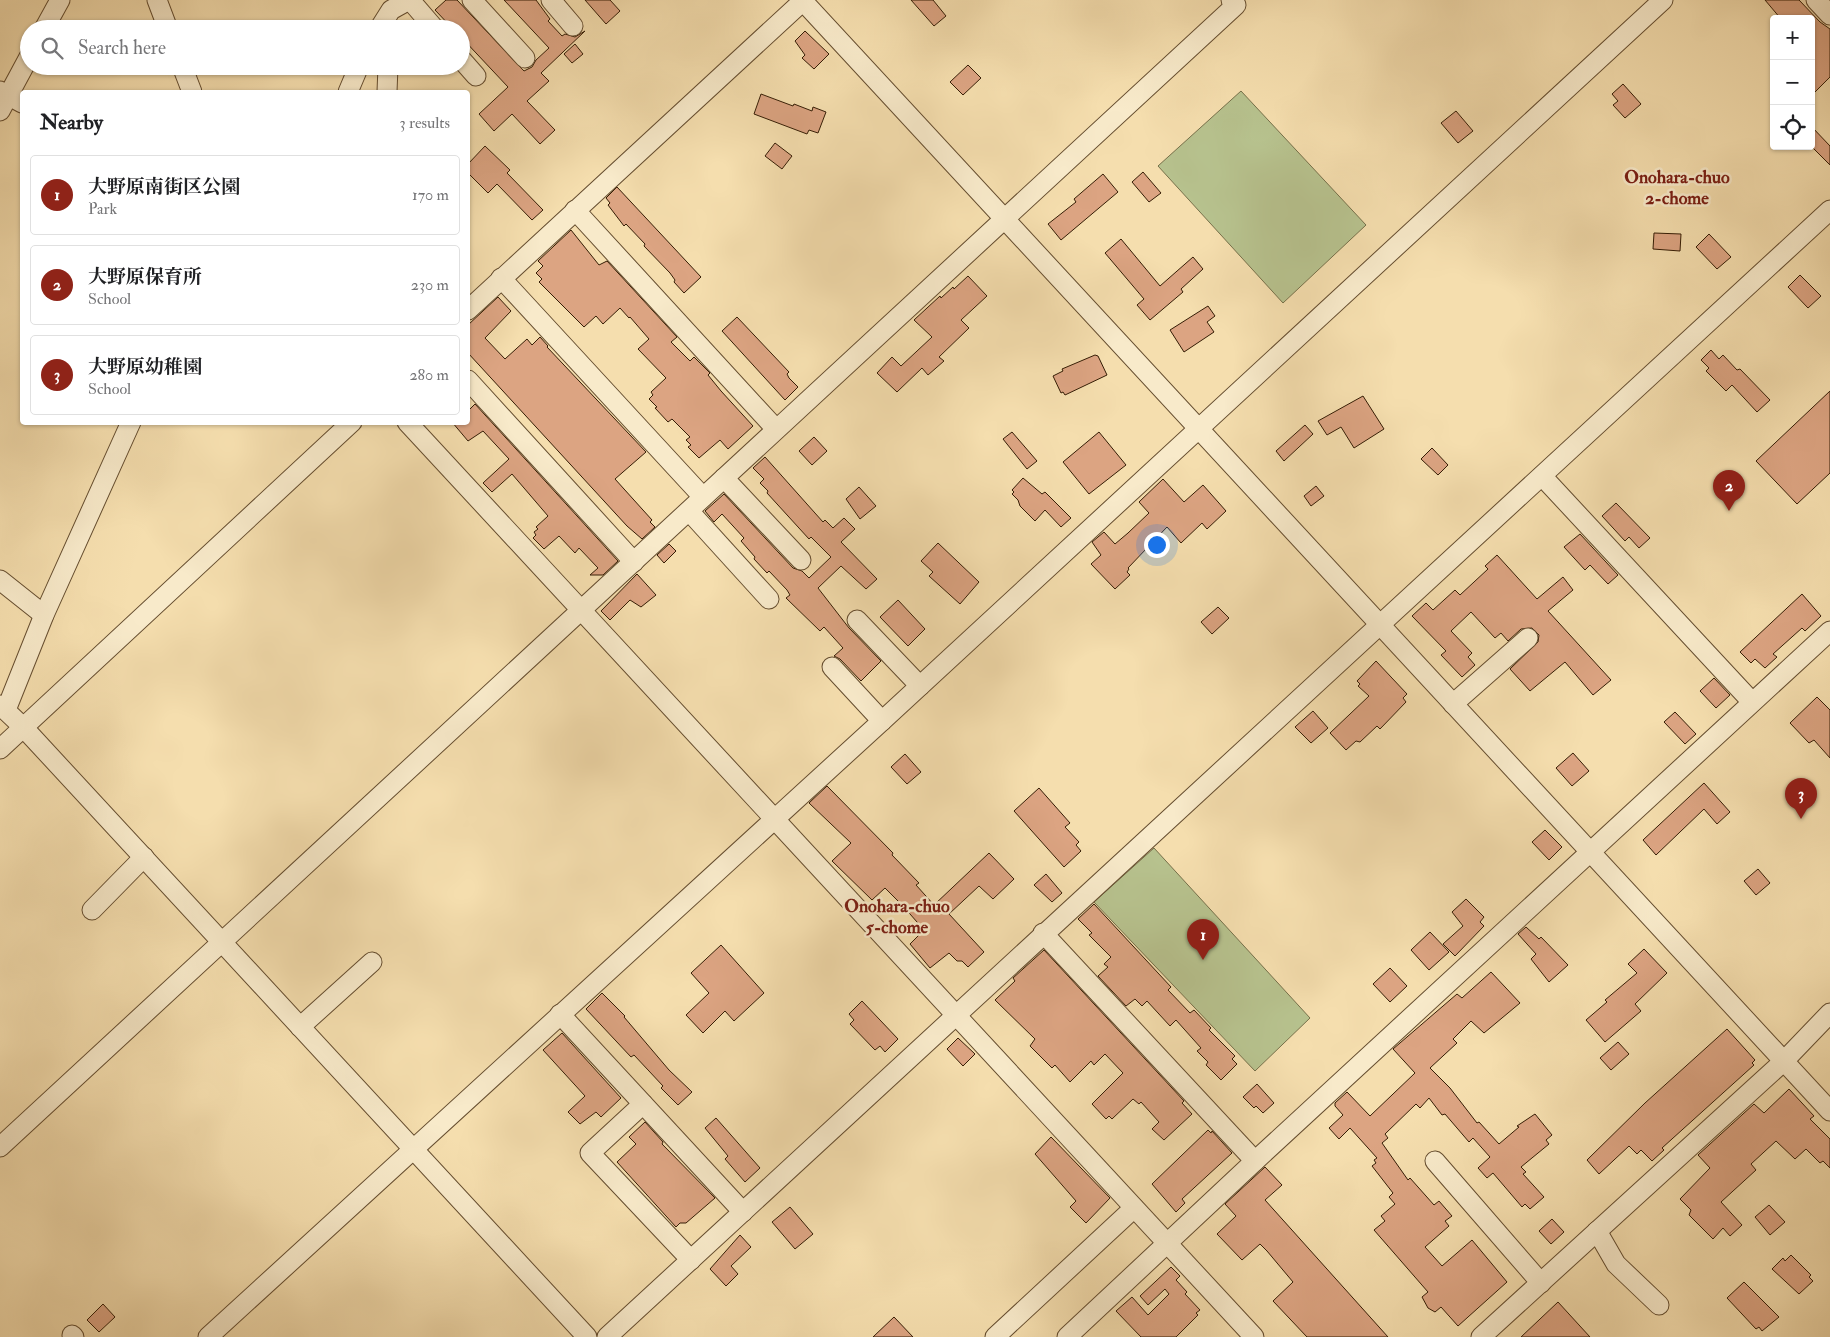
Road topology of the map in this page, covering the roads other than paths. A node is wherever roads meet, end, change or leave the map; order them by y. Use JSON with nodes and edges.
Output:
{"nodes":[{"id":1,"x":60,"y":0,"type":"edge"},
{"id":2,"x":157,"y":0,"type":"edge"},
{"id":3,"x":410,"y":0,"type":"edge"},
{"id":4,"x":472,"y":0,"type":"edge"},
{"id":5,"x":551,"y":0,"type":"edge"},
{"id":6,"x":803,"y":0,"type":"edge"},
{"id":7,"x":1231,"y":0,"type":"edge"},
{"id":8,"x":1663,"y":0,"type":"edge"},
{"id":9,"x":1816,"y":0,"type":"edge"},
{"id":10,"x":390,"y":10,"type":"edge"},
{"id":11,"x":1830,"y":15,"type":"edge"},
{"id":12,"x":49,"y":20,"type":"edge"},
{"id":13,"x":165,"y":20,"type":"edge"},
{"id":14,"x":427,"y":20,"type":"edge"},
{"id":15,"x":573,"y":26,"type":"dead end"},
{"id":16,"x":525,"y":58,"type":"dead end"},
{"id":17,"x":470,"y":69,"type":"edge"},
{"id":18,"x":20,"y":75,"type":"edge"},
{"id":19,"x":185,"y":75,"type":"edge"},
{"id":20,"x":355,"y":75,"type":"edge"},
{"id":21,"x":388,"y":75,"type":"edge"},
{"id":22,"x":476,"y":76,"type":"dead end"},
{"id":23,"x":191,"y":90,"type":"edge"},
{"id":24,"x":349,"y":90,"type":"edge"},
{"id":25,"x":387,"y":90,"type":"edge"},
{"id":26,"x":8,"y":100,"type":"edge"},
{"id":27,"x":575,"y":210,"type":"junction"},
{"id":28,"x":1830,"y":210,"type":"edge"},
{"id":29,"x":1004,"y":220,"type":"junction"},
{"id":30,"x":501,"y":278,"type":"junction"},
{"id":31,"x":470,"y":308,"type":"edge"},
{"id":32,"x":470,"y":382,"type":"edge"},
{"id":33,"x":130,"y":425,"type":"edge"},
{"id":34,"x":349,"y":425,"type":"edge"},
{"id":35,"x":410,"y":425,"type":"edge"},
{"id":36,"x":1198,"y":428,"type":"junction"},
{"id":37,"x":776,"y":429,"type":"junction"},
{"id":38,"x":1542,"y":476,"type":"junction"},
{"id":39,"x":724,"y":478,"type":"junction"},
{"id":40,"x":704,"y":497,"type":"junction"},
{"id":41,"x":689,"y":511,"type":"junction"},
{"id":42,"x":801,"y":560,"type":"dead end"},
{"id":43,"x":634,"y":562,"type":"junction"},
{"id":44,"x":0,"y":580,"type":"edge"},
{"id":45,"x":770,"y":599,"type":"dead end"},
{"id":46,"x":583,"y":609,"type":"junction"},
{"id":47,"x":44,"y":615,"type":"junction"},
{"id":48,"x":857,"y":620,"type":"dead end"},
{"id":49,"x":1380,"y":625,"type":"junction"},
{"id":50,"x":1830,"y":631,"type":"edge"},
{"id":51,"x":1528,"y":638,"type":"dead end"},
{"id":52,"x":832,"y":666,"type":"dead end"},
{"id":53,"x":920,"y":686,"type":"junction"},
{"id":54,"x":1752,"y":702,"type":"junction"},
{"id":55,"x":1453,"y":704,"type":"junction"},
{"id":56,"x":3,"y":708,"type":"edge"},
{"id":57,"x":882,"y":721,"type":"junction"},
{"id":58,"x":23,"y":727,"type":"junction"},
{"id":59,"x":0,"y":749,"type":"edge"},
{"id":60,"x":774,"y":819,"type":"junction"},
{"id":61,"x":1589,"y":852,"type":"junction"},
{"id":62,"x":144,"y":857,"type":"junction"},
{"id":63,"x":92,"y":910,"type":"dead end"},
{"id":64,"x":1042,"y":934,"type":"junction"},
{"id":65,"x":222,"y":942,"type":"junction"},
{"id":66,"x":372,"y":962,"type":"dead end"},
{"id":67,"x":560,"y":1014,"type":"junction"},
{"id":68,"x":1830,"y":1014,"type":"edge"},
{"id":69,"x":957,"y":1015,"type":"junction"},
{"id":70,"x":300,"y":1027,"type":"junction"},
{"id":71,"x":1784,"y":1061,"type":"junction"},
{"id":72,"x":643,"y":1104,"type":"junction"},
{"id":73,"x":1830,"y":1111,"type":"edge"},
{"id":74,"x":0,"y":1147,"type":"edge"},
{"id":75,"x":413,"y":1148,"type":"junction"},
{"id":76,"x":1255,"y":1161,"type":"junction"},
{"id":77,"x":1435,"y":1161,"type":"dead end"},
{"id":78,"x":1134,"y":1208,"type":"junction"},
{"id":79,"x":743,"y":1212,"type":"junction"},
{"id":80,"x":1597,"y":1231,"type":"junction"},
{"id":81,"x":1168,"y":1244,"type":"junction"},
{"id":82,"x":691,"y":1260,"type":"junction"},
{"id":83,"x":1540,"y":1283,"type":"junction"},
{"id":84,"x":1659,"y":1305,"type":"dead end"},
{"id":85,"x":208,"y":1337,"type":"edge"},
{"id":86,"x":587,"y":1337,"type":"edge"},
{"id":87,"x":607,"y":1337,"type":"edge"},
{"id":88,"x":995,"y":1337,"type":"edge"},
{"id":89,"x":1069,"y":1337,"type":"edge"},
{"id":90,"x":1254,"y":1337,"type":"edge"},
{"id":91,"x":1481,"y":1337,"type":"edge"}],
"edges":[{"from":1,"to":12,"type":"street"},
{"from":2,"to":13,"type":"street"},
{"from":3,"to":10,"type":"street"},
{"from":3,"to":14,"type":"street"},
{"from":4,"to":16,"type":"street"},
{"from":5,"to":15,"type":"street"},
{"from":6,"to":27,"type":"street"},
{"from":6,"to":29,"type":"street"},
{"from":7,"to":29,"type":"street"},
{"from":8,"to":36,"type":"street"},
{"from":9,"to":11,"type":"street"},
{"from":17,"to":22,"type":"street"},
{"from":18,"to":26,"type":"street"},
{"from":19,"to":23,"type":"street"},
{"from":20,"to":24,"type":"street"},
{"from":21,"to":25,"type":"street"},
{"from":27,"to":30,"type":"street"},
{"from":27,"to":37,"type":"street"},
{"from":28,"to":38,"type":"street"},
{"from":29,"to":36,"type":"street"},
{"from":29,"to":37,"type":"street"},
{"from":30,"to":31,"type":"street"},
{"from":30,"to":40,"type":"street"},
{"from":32,"to":43,"type":"street"},
{"from":33,"to":47,"type":"street"},
{"from":34,"to":58,"type":"street"},
{"from":35,"to":46,"type":"street"},
{"from":36,"to":49,"type":"street"},
{"from":36,"to":53,"type":"street"},
{"from":37,"to":39,"type":"street"},
{"from":38,"to":49,"type":"street"},
{"from":38,"to":54,"type":"street"},
{"from":39,"to":40,"type":"street"},
{"from":39,"to":42,"type":"street"},
{"from":40,"to":41,"type":"street"},
{"from":41,"to":43,"type":"street"},
{"from":41,"to":45,"type":"street"},
{"from":43,"to":46,"type":"street"},
{"from":44,"to":47,"type":"street"},
{"from":46,"to":60,"type":"street"},
{"from":46,"to":65,"type":"street"},
{"from":47,"to":56,"type":"street"},
{"from":48,"to":53,"type":"street"},
{"from":49,"to":55,"type":"street"},
{"from":49,"to":64,"type":"street"},
{"from":50,"to":54,"type":"street"},
{"from":51,"to":55,"type":"street"},
{"from":52,"to":57,"type":"street"},
{"from":53,"to":57,"type":"street"},
{"from":54,"to":61,"type":"street"},
{"from":55,"to":61,"type":"street"},
{"from":56,"to":58,"type":"street"},
{"from":57,"to":60,"type":"street"},
{"from":58,"to":59,"type":"street"},
{"from":58,"to":62,"type":"street"},
{"from":60,"to":67,"type":"street"},
{"from":60,"to":69,"type":"street"},
{"from":61,"to":71,"type":"street"},
{"from":61,"to":76,"type":"street"},
{"from":62,"to":63,"type":"street"},
{"from":62,"to":65,"type":"street"},
{"from":64,"to":69,"type":"street"},
{"from":64,"to":76,"type":"street"},
{"from":65,"to":70,"type":"street"},
{"from":65,"to":74,"type":"street"},
{"from":66,"to":70,"type":"street"},
{"from":67,"to":72,"type":"street"},
{"from":67,"to":75,"type":"street"},
{"from":68,"to":71,"type":"street"},
{"from":69,"to":78,"type":"street"},
{"from":69,"to":79,"type":"street"},
{"from":70,"to":75,"type":"street"},
{"from":71,"to":73,"type":"street"},
{"from":71,"to":80,"type":"street"},
{"from":72,"to":79,"type":"street"},
{"from":72,"to":82,"type":"street"},
{"from":75,"to":85,"type":"street"},
{"from":75,"to":86,"type":"street"},
{"from":76,"to":81,"type":"street"},
{"from":77,"to":83,"type":"street"},
{"from":78,"to":81,"type":"street"},
{"from":78,"to":88,"type":"street"},
{"from":79,"to":82,"type":"street"},
{"from":80,"to":83,"type":"street"},
{"from":80,"to":84,"type":"street"},
{"from":81,"to":89,"type":"street"},
{"from":81,"to":90,"type":"street"},
{"from":82,"to":87,"type":"street"},
{"from":83,"to":91,"type":"street"}]}
